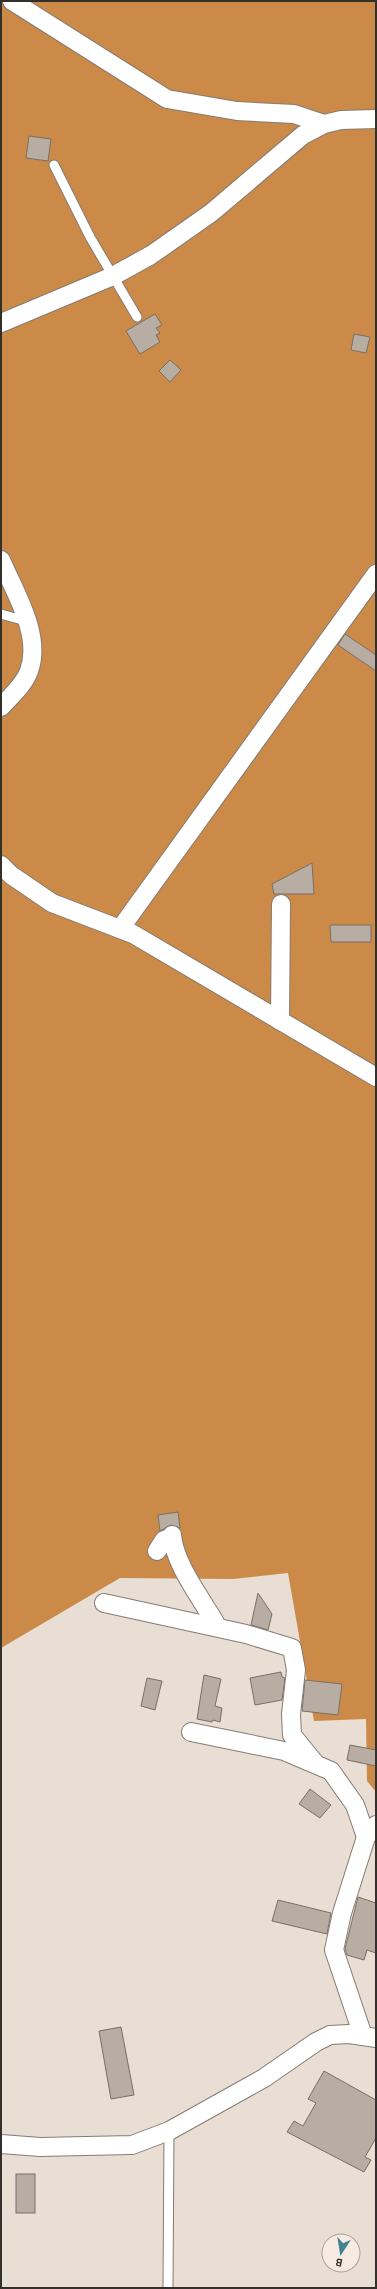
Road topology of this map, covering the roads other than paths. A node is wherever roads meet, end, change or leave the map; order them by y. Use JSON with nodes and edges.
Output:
{"nodes":[{"id":1,"x":12,"y":1,"type":"edge"},
{"id":2,"x":376,"y":120,"type":"edge"},
{"id":3,"x":324,"y":124,"type":"junction"},
{"id":4,"x":54,"y":165,"type":"dead end"},
{"id":5,"x":113,"y":276,"type":"junction"},
{"id":6,"x":137,"y":317,"type":"dead end"},
{"id":7,"x":1,"y":323,"type":"edge"},
{"id":8,"x":1,"y":560,"type":"edge"},
{"id":9,"x":376,"y":574,"type":"edge"},
{"id":10,"x":1,"y":614,"type":"edge"},
{"id":11,"x":26,"y":621,"type":"junction"},
{"id":12,"x":1,"y":707,"type":"edge"},
{"id":13,"x":4,"y":873,"type":"edge"},
{"id":14,"x":281,"y":904,"type":"dead end"},
{"id":15,"x":120,"y":929,"type":"junction"},
{"id":16,"x":280,"y":1021,"type":"junction"},
{"id":17,"x":376,"y":1077,"type":"edge"},
{"id":18,"x":156,"y":1551,"type":"dead end"},
{"id":19,"x":104,"y":1603,"type":"dead end"},
{"id":20,"x":217,"y":1627,"type":"junction"},
{"id":21,"x":190,"y":1732,"type":"dead end"},
{"id":22,"x":314,"y":1762,"type":"junction"},
{"id":23,"x":371,"y":1831,"type":"edge"},
{"id":24,"x":370,"y":2037,"type":"edge"},
{"id":25,"x":169,"y":2131,"type":"junction"},
{"id":26,"x":1,"y":2144,"type":"edge"},
{"id":27,"x":168,"y":2288,"type":"edge"}],
"edges":[{"from":1,"to":3,"type":"street"},
{"from":2,"to":3,"type":"street"},
{"from":3,"to":5,"type":"street"},
{"from":4,"to":5,"type":"lane"},
{"from":5,"to":6,"type":"lane"},
{"from":5,"to":7,"type":"street"},
{"from":8,"to":11,"type":"street"},
{"from":9,"to":15,"type":"street"},
{"from":10,"to":11,"type":"lane"},
{"from":11,"to":12,"type":"street"},
{"from":13,"to":15,"type":"street"},
{"from":14,"to":16,"type":"street"},
{"from":15,"to":16,"type":"street"},
{"from":16,"to":17,"type":"street"},
{"from":18,"to":20,"type":"street"},
{"from":19,"to":20,"type":"street"},
{"from":20,"to":22,"type":"street"},
{"from":21,"to":22,"type":"street"},
{"from":22,"to":23,"type":"street"},
{"from":23,"to":24,"type":"street"},
{"from":24,"to":25,"type":"street"},
{"from":25,"to":26,"type":"street"},
{"from":25,"to":27,"type":"lane"}]}
